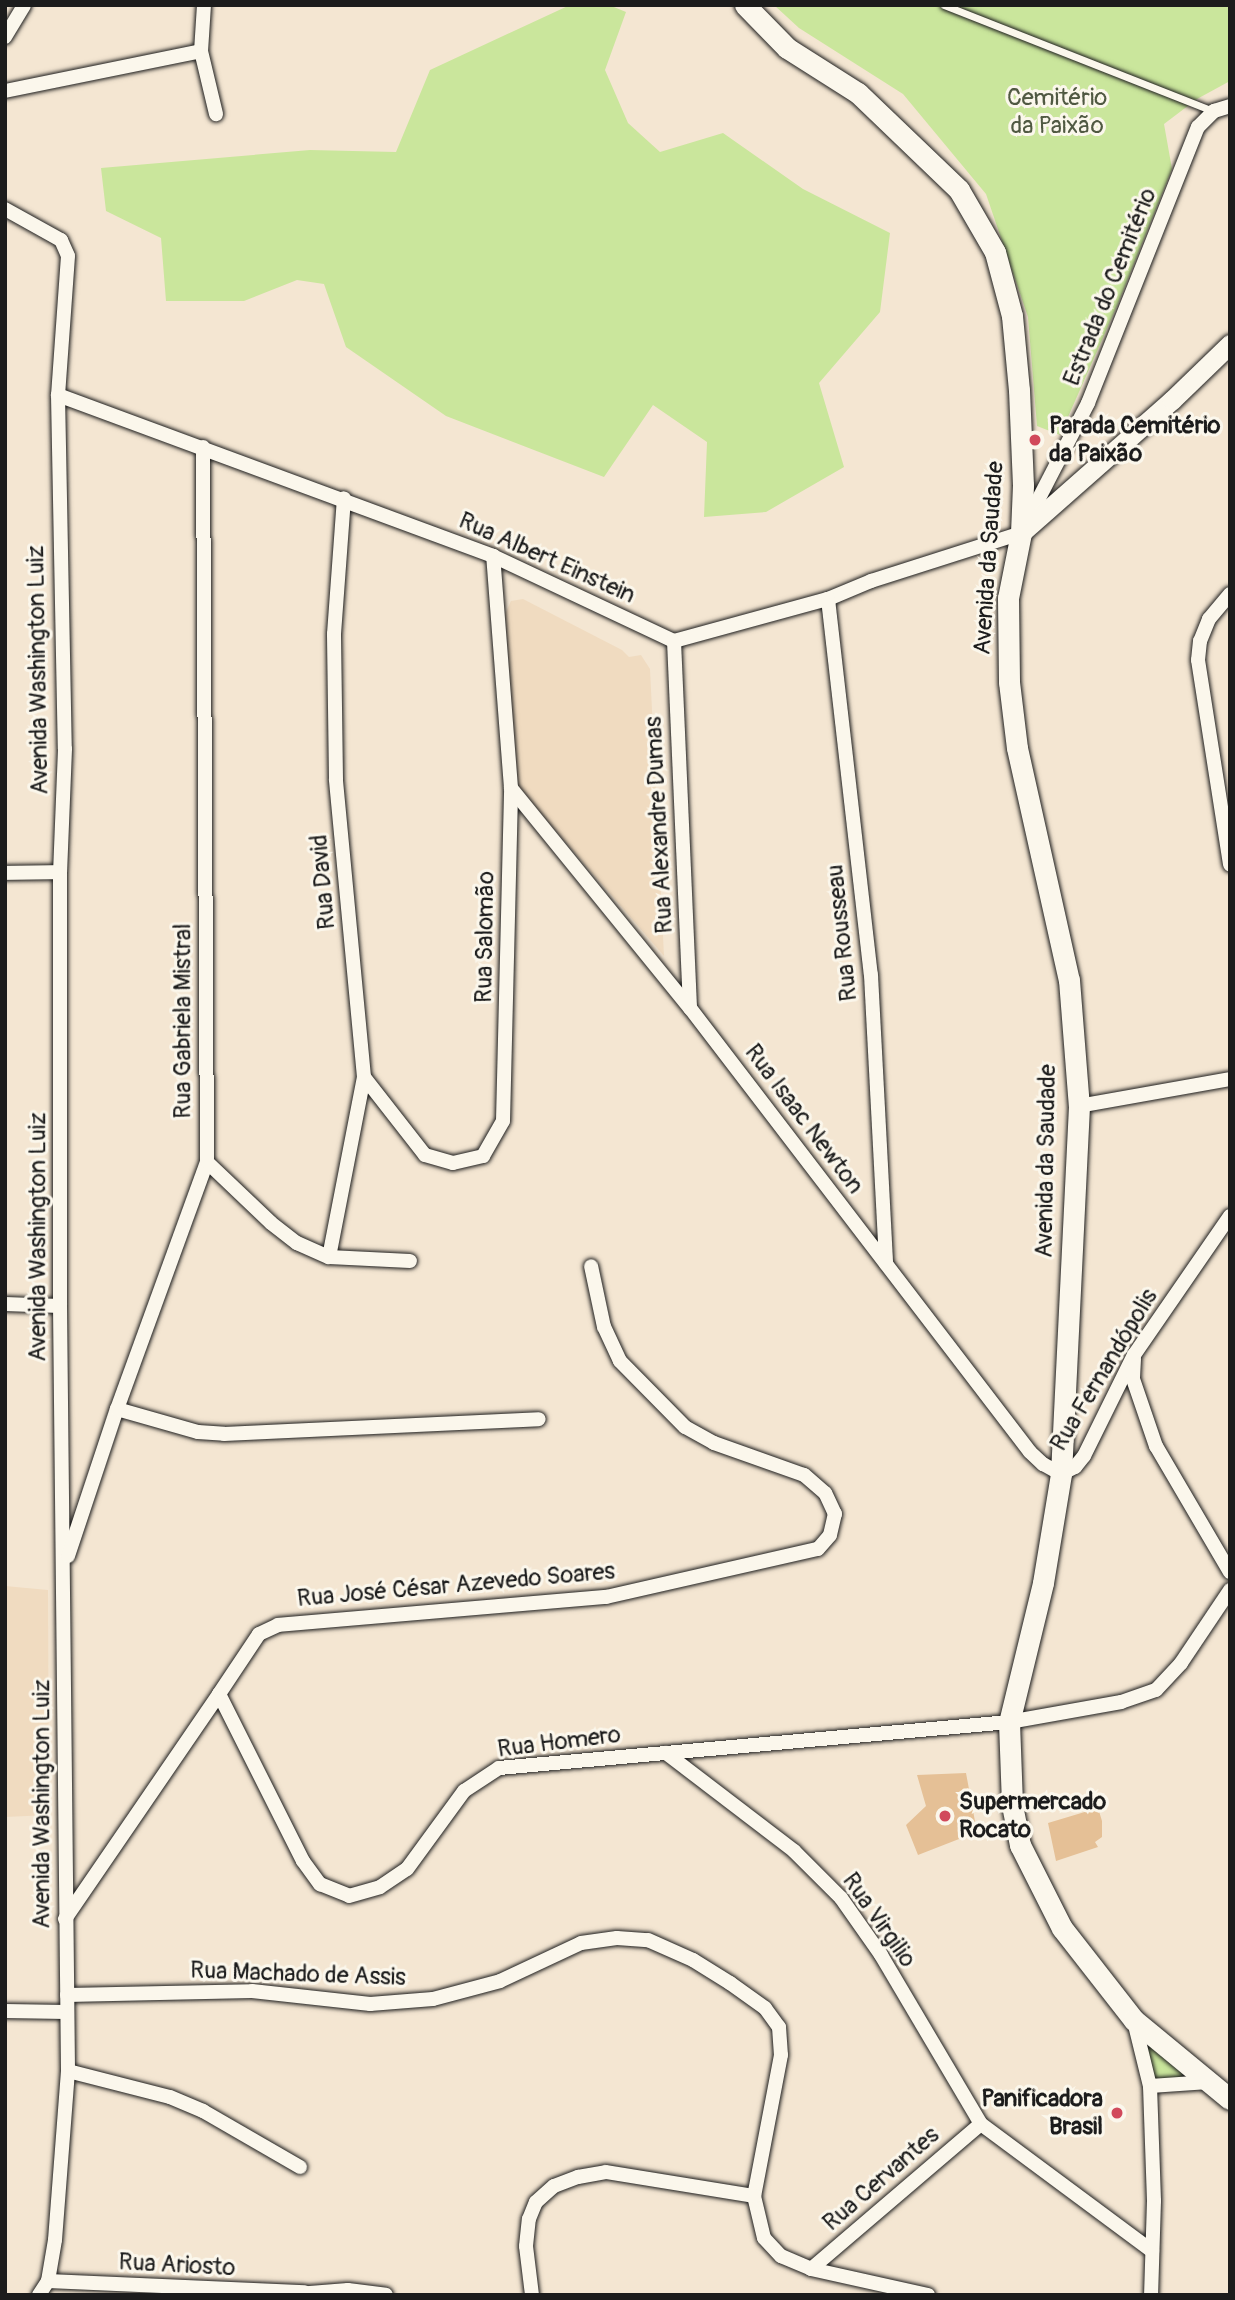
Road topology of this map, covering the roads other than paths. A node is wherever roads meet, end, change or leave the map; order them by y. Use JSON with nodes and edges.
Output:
{"nodes":[{"id":1,"x":204,"y":5,"type":"edge"},
{"id":2,"x":745,"y":5,"type":"edge"},
{"id":3,"x":944,"y":5,"type":"edge"},
{"id":4,"x":22,"y":6,"type":"edge"},
{"id":5,"x":5,"y":37,"type":"edge"},
{"id":6,"x":201,"y":51,"type":"junction"},
{"id":7,"x":5,"y":91,"type":"edge"},
{"id":8,"x":1230,"y":106,"type":"edge"},
{"id":9,"x":1214,"y":111,"type":"junction"},
{"id":10,"x":216,"y":114,"type":"dead end"},
{"id":11,"x":5,"y":209,"type":"edge"},
{"id":12,"x":1230,"y":344,"type":"edge"},
{"id":13,"x":58,"y":395,"type":"junction"},
{"id":14,"x":203,"y":447,"type":"junction"},
{"id":15,"x":344,"y":498,"type":"junction"},
{"id":16,"x":1021,"y":533,"type":"junction"},
{"id":17,"x":493,"y":556,"type":"junction"},
{"id":18,"x":1230,"y":594,"type":"edge"},
{"id":19,"x":828,"y":600,"type":"junction"},
{"id":20,"x":674,"y":641,"type":"junction"},
{"id":21,"x":511,"y":788,"type":"junction"},
{"id":22,"x":1230,"y":865,"type":"edge"},
{"id":23,"x":60,"y":872,"type":"junction"},
{"id":24,"x":5,"y":873,"type":"edge"},
{"id":25,"x":690,"y":1007,"type":"junction"},
{"id":26,"x":364,"y":1077,"type":"junction"},
{"id":27,"x":1230,"y":1079,"type":"edge"},
{"id":28,"x":1079,"y":1106,"type":"junction"},
{"id":29,"x":207,"y":1162,"type":"junction"},
{"id":30,"x":1230,"y":1216,"type":"edge"},
{"id":31,"x":329,"y":1257,"type":"junction"},
{"id":32,"x":410,"y":1261,"type":"dead end"},
{"id":33,"x":886,"y":1264,"type":"junction"},
{"id":34,"x":591,"y":1266,"type":"dead end"},
{"id":35,"x":5,"y":1304,"type":"edge"},
{"id":36,"x":60,"y":1306,"type":"junction"},
{"id":37,"x":1134,"y":1354,"type":"junction"},
{"id":38,"x":117,"y":1409,"type":"junction"},
{"id":39,"x":539,"y":1419,"type":"dead end"},
{"id":40,"x":1061,"y":1474,"type":"junction"},
{"id":41,"x":64,"y":1569,"type":"junction"},
{"id":42,"x":1230,"y":1572,"type":"edge"},
{"id":43,"x":1230,"y":1590,"type":"edge"},
{"id":44,"x":219,"y":1694,"type":"junction"},
{"id":45,"x":1009,"y":1722,"type":"junction"},
{"id":46,"x":666,"y":1753,"type":"junction"},
{"id":47,"x":65,"y":1919,"type":"junction"},
{"id":48,"x":66,"y":1995,"type":"junction"},
{"id":49,"x":5,"y":2011,"type":"edge"},
{"id":50,"x":66,"y":2012,"type":"junction"},
{"id":51,"x":1134,"y":2020,"type":"junction"},
{"id":52,"x":68,"y":2071,"type":"junction"},
{"id":53,"x":1209,"y":2082,"type":"junction"},
{"id":54,"x":1150,"y":2085,"type":"junction"},
{"id":55,"x":1230,"y":2099,"type":"edge"},
{"id":56,"x":981,"y":2124,"type":"junction"},
{"id":57,"x":300,"y":2167,"type":"dead end"},
{"id":58,"x":754,"y":2196,"type":"junction"},
{"id":59,"x":1152,"y":2251,"type":"junction"},
{"id":60,"x":811,"y":2270,"type":"junction"},
{"id":61,"x":48,"y":2281,"type":"junction"},
{"id":62,"x":233,"y":2293,"type":"edge"},
{"id":63,"x":299,"y":2293,"type":"edge"},
{"id":64,"x":38,"y":2295,"type":"edge"},
{"id":65,"x":386,"y":2295,"type":"edge"},
{"id":66,"x":532,"y":2295,"type":"edge"},
{"id":67,"x":928,"y":2295,"type":"edge"},
{"id":68,"x":1151,"y":2295,"type":"edge"}],
"edges":[{"from":1,"to":6,"type":"street"},
{"from":2,"to":16,"type":"main road","name":"Avenida da Saudade"},
{"from":3,"to":9,"type":"lane"},
{"from":4,"to":5,"type":"street"},
{"from":6,"to":7,"type":"street"},
{"from":6,"to":10,"type":"street"},
{"from":8,"to":9,"type":"street"},
{"from":9,"to":16,"type":"street","name":"Estrada do Cemitério"},
{"from":11,"to":13,"type":"street","name":"Avenida Washington Luiz"},
{"from":12,"to":16,"type":"street"},
{"from":13,"to":14,"type":"street","name":"Rua Albert Einstein"},
{"from":13,"to":23,"type":"street","name":"Avenida Washington Luiz"},
{"from":14,"to":15,"type":"street","name":"Rua Albert Einstein"},
{"from":14,"to":29,"type":"street","name":"Rua Gabriela Mistral"},
{"from":15,"to":17,"type":"street","name":"Rua Albert Einstein"},
{"from":15,"to":26,"type":"street","name":"Rua David"},
{"from":16,"to":19,"type":"street"},
{"from":16,"to":28,"type":"main road","name":"Avenida da Saudade"},
{"from":17,"to":20,"type":"street","name":"Rua Albert Einstein"},
{"from":17,"to":21,"type":"street","name":"Rua Salomão"},
{"from":18,"to":22,"type":"street"},
{"from":19,"to":20,"type":"street"},
{"from":19,"to":33,"type":"street","name":"Rua Rousseau"},
{"from":20,"to":25,"type":"street","name":"Rua Alexandre Dumas"},
{"from":21,"to":25,"type":"street","name":"Rua Isaac Newton"},
{"from":21,"to":26,"type":"street","name":"Rua Salomão"},
{"from":23,"to":24,"type":"street"},
{"from":23,"to":36,"type":"street","name":"Avenida Washington Luiz"},
{"from":25,"to":33,"type":"street","name":"Rua Isaac Newton"},
{"from":26,"to":31,"type":"street","name":"Rua David"},
{"from":27,"to":28,"type":"street"},
{"from":28,"to":40,"type":"main road","name":"Avenida da Saudade"},
{"from":29,"to":31,"type":"street"},
{"from":29,"to":38,"type":"street","name":"Rua Gabriela Mistral"},
{"from":30,"to":37,"type":"street","name":"Rua Fernandópolis"},
{"from":31,"to":32,"type":"street"},
{"from":33,"to":40,"type":"street","name":"Rua Isaac Newton"},
{"from":34,"to":44,"type":"street","name":"Rua José César Azevedo Soares"},
{"from":35,"to":36,"type":"street"},
{"from":36,"to":41,"type":"street","name":"Avenida Washington Luiz"},
{"from":37,"to":40,"type":"street","name":"Rua Fernandópolis"},
{"from":37,"to":42,"type":"street"},
{"from":38,"to":39,"type":"street"},
{"from":38,"to":41,"type":"street","name":"Rua Gabriela Mistral"},
{"from":40,"to":45,"type":"main road","name":"Avenida da Saudade"},
{"from":41,"to":47,"type":"street","name":"Avenida Washington Luiz"},
{"from":43,"to":45,"type":"street","name":"Rua Homero"},
{"from":44,"to":46,"type":"street","name":"Rua Homero"},
{"from":44,"to":47,"type":"street"},
{"from":45,"to":46,"type":"street","name":"Rua Homero"},
{"from":45,"to":51,"type":"main road","name":"Avenida da Saudade"},
{"from":46,"to":56,"type":"street","name":"Rua Virgilio"},
{"from":47,"to":48,"type":"street","name":"Avenida Washington Luiz"},
{"from":48,"to":50,"type":"street","name":"Avenida Washington Luiz"},
{"from":48,"to":58,"type":"street","name":"Rua Machado de Assis"},
{"from":49,"to":50,"type":"street"},
{"from":50,"to":52,"type":"street","name":"Avenida Washington Luiz"},
{"from":51,"to":53,"type":"main road","name":"Avenida da Saudade"},
{"from":51,"to":54,"type":"street"},
{"from":52,"to":57,"type":"street"},
{"from":52,"to":61,"type":"street","name":"Avenida Washington Luiz"},
{"from":53,"to":54,"type":"street"},
{"from":53,"to":55,"type":"main road","name":"Avenida da Saudade"},
{"from":54,"to":59,"type":"street"},
{"from":56,"to":59,"type":"street"},
{"from":56,"to":60,"type":"street","name":"Rua Cervantes"},
{"from":58,"to":60,"type":"street"},
{"from":58,"to":66,"type":"street"},
{"from":59,"to":68,"type":"street"},
{"from":60,"to":67,"type":"street"},
{"from":61,"to":62,"type":"street","name":"Rua Ariosto"},
{"from":61,"to":64,"type":"street","name":"Avenida Washington Luiz"},
{"from":62,"to":63,"type":"street","name":"Rua Ariosto"},
{"from":63,"to":65,"type":"street","name":"Rua Ariosto"}]}
